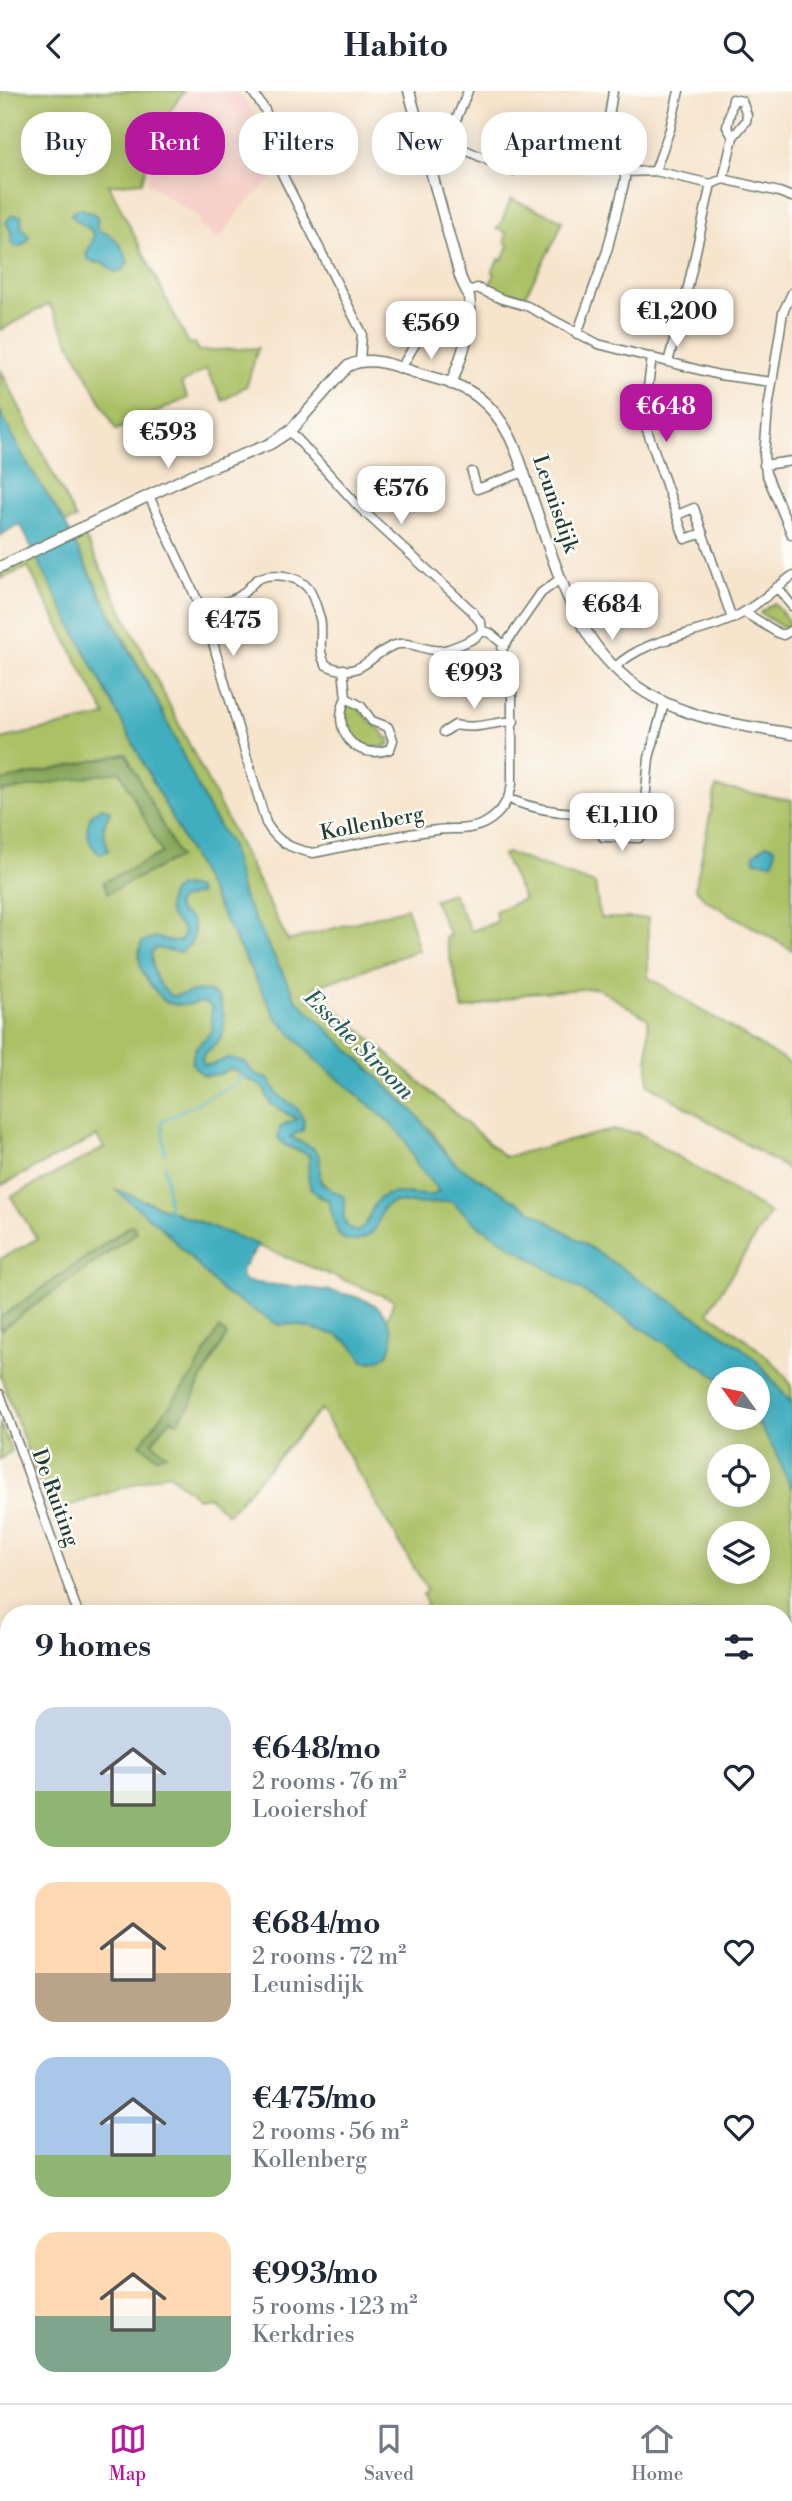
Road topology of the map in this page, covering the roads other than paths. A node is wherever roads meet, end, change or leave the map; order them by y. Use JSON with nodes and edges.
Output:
{"nodes":[{"id":1,"x":252,"y":91,"type":"edge"},
{"id":2,"x":409,"y":91,"type":"edge"},
{"id":3,"x":468,"y":91,"type":"edge"},
{"id":4,"x":613,"y":91,"type":"edge"},
{"id":5,"x":680,"y":91,"type":"edge"},
{"id":6,"x":415,"y":112,"type":"edge"},
{"id":7,"x":459,"y":112,"type":"edge"},
{"id":8,"x":610,"y":112,"type":"edge"},
{"id":9,"x":733,"y":137,"type":"dead end"},
{"id":10,"x":647,"y":170,"type":"edge"},
{"id":11,"x":654,"y":170,"type":"junction"},
{"id":12,"x":432,"y":175,"type":"edge"},
{"id":13,"x":624,"y":175,"type":"edge"},
{"id":14,"x":723,"y":179,"type":"junction"},
{"id":15,"x":710,"y":184,"type":"junction"},
{"id":16,"x":792,"y":197,"type":"edge"},
{"id":17,"x":467,"y":292,"type":"junction"},
{"id":18,"x":792,"y":293,"type":"edge"},
{"id":19,"x":421,"y":334,"type":"dead end"},
{"id":20,"x":577,"y":334,"type":"junction"},
{"id":21,"x":652,"y":357,"type":"junction"},
{"id":22,"x":360,"y":361,"type":"junction"},
{"id":23,"x":668,"y":362,"type":"junction"},
{"id":24,"x":401,"y":368,"type":"junction"},
{"id":25,"x":772,"y":382,"type":"junction"},
{"id":26,"x":451,"y":384,"type":"junction"},
{"id":27,"x":290,"y":431,"type":"junction"},
{"id":28,"x":792,"y":461,"type":"edge"},
{"id":29,"x":764,"y":465,"type":"junction"},
{"id":30,"x":472,"y":472,"type":"dead end"},
{"id":31,"x":524,"y":472,"type":"junction"},
{"id":32,"x":149,"y":496,"type":"junction"},
{"id":33,"x":677,"y":515,"type":"junction"},
{"id":34,"x":703,"y":533,"type":"junction"},
{"id":35,"x":792,"y":535,"type":"edge"},
{"id":36,"x":0,"y":567,"type":"edge"},
{"id":37,"x":792,"y":576,"type":"edge"},
{"id":38,"x":560,"y":579,"type":"junction"},
{"id":39,"x":777,"y":587,"type":"junction"},
{"id":40,"x":792,"y":607,"type":"edge"},
{"id":41,"x":202,"y":608,"type":"junction"},
{"id":42,"x":744,"y":612,"type":"junction"},
{"id":43,"x":732,"y":619,"type":"junction"},
{"id":44,"x":792,"y":630,"type":"edge"},
{"id":45,"x":482,"y":631,"type":"junction"},
{"id":46,"x":503,"y":644,"type":"junction"},
{"id":47,"x":614,"y":668,"type":"junction"},
{"id":48,"x":343,"y":669,"type":"junction"},
{"id":49,"x":346,"y":698,"type":"junction"},
{"id":50,"x":664,"y":704,"type":"junction"},
{"id":51,"x":514,"y":721,"type":"junction"},
{"id":52,"x":444,"y":732,"type":"dead end"},
{"id":53,"x":792,"y":734,"type":"edge"},
{"id":54,"x":514,"y":801,"type":"dead end"},
{"id":55,"x":644,"y":812,"type":"junction"},
{"id":56,"x":599,"y":814,"type":"junction"},
{"id":57,"x":0,"y":1395,"type":"edge"},
{"id":58,"x":75,"y":1605,"type":"edge"}],
"edges":[{"from":1,"to":22,"type":"street"},
{"from":2,"to":6,"type":"street"},
{"from":3,"to":7,"type":"street"},
{"from":4,"to":8,"type":"street"},
{"from":5,"to":11,"type":"street"},
{"from":9,"to":14,"type":"street"},
{"from":10,"to":11,"type":"street"},
{"from":11,"to":15,"type":"street"},
{"from":12,"to":17,"type":"street"},
{"from":13,"to":20,"type":"street"},
{"from":14,"to":15,"type":"street"},
{"from":14,"to":16,"type":"street"},
{"from":15,"to":23,"type":"street"},
{"from":17,"to":20,"type":"street"},
{"from":17,"to":26,"type":"street"},
{"from":18,"to":25,"type":"street"},
{"from":19,"to":24,"type":"street"},
{"from":20,"to":21,"type":"street"},
{"from":21,"to":23,"type":"street"},
{"from":21,"to":33,"type":"street"},
{"from":22,"to":24,"type":"street"},
{"from":22,"to":27,"type":"street"},
{"from":23,"to":25,"type":"street"},
{"from":24,"to":26,"type":"street","name":"Leunisdijk"},
{"from":25,"to":29,"type":"street"},
{"from":26,"to":31,"type":"street","name":"Leunisdijk"},
{"from":27,"to":32,"type":"street"},
{"from":27,"to":45,"type":"street"},
{"from":28,"to":29,"type":"street"},
{"from":29,"to":35,"type":"street"},
{"from":30,"to":31,"type":"street"},
{"from":31,"to":38,"type":"street","name":"Leunisdijk"},
{"from":32,"to":36,"type":"street"},
{"from":32,"to":41,"type":"street","name":"Kollenberg"},
{"from":33,"to":34,"type":"street"},
{"from":33,"to":34,"type":"street"},
{"from":34,"to":43,"type":"street"},
{"from":37,"to":39,"type":"street"},
{"from":38,"to":46,"type":"street"},
{"from":38,"to":47,"type":"street","name":"Leunisdijk"},
{"from":39,"to":40,"type":"street"},
{"from":39,"to":42,"type":"street"},
{"from":41,"to":48,"type":"street"},
{"from":41,"to":51,"type":"street","name":"Kollenberg"},
{"from":42,"to":43,"type":"street"},
{"from":42,"to":44,"type":"street"},
{"from":43,"to":47,"type":"street"},
{"from":45,"to":46,"type":"street"},
{"from":45,"to":48,"type":"street"},
{"from":46,"to":51,"type":"street","name":"Kollenberg"},
{"from":47,"to":50,"type":"street","name":"Leunisdijk"},
{"from":48,"to":49,"type":"street"},
{"from":49,"to":49,"type":"street"},
{"from":50,"to":53,"type":"street","name":"Leunisdijk"},
{"from":50,"to":55,"type":"street"},
{"from":51,"to":52,"type":"street"},
{"from":54,"to":56,"type":"street"},
{"from":55,"to":56,"type":"street"},
{"from":55,"to":56,"type":"street"},
{"from":57,"to":58,"type":"street","name":"De Ruiting"}]}
